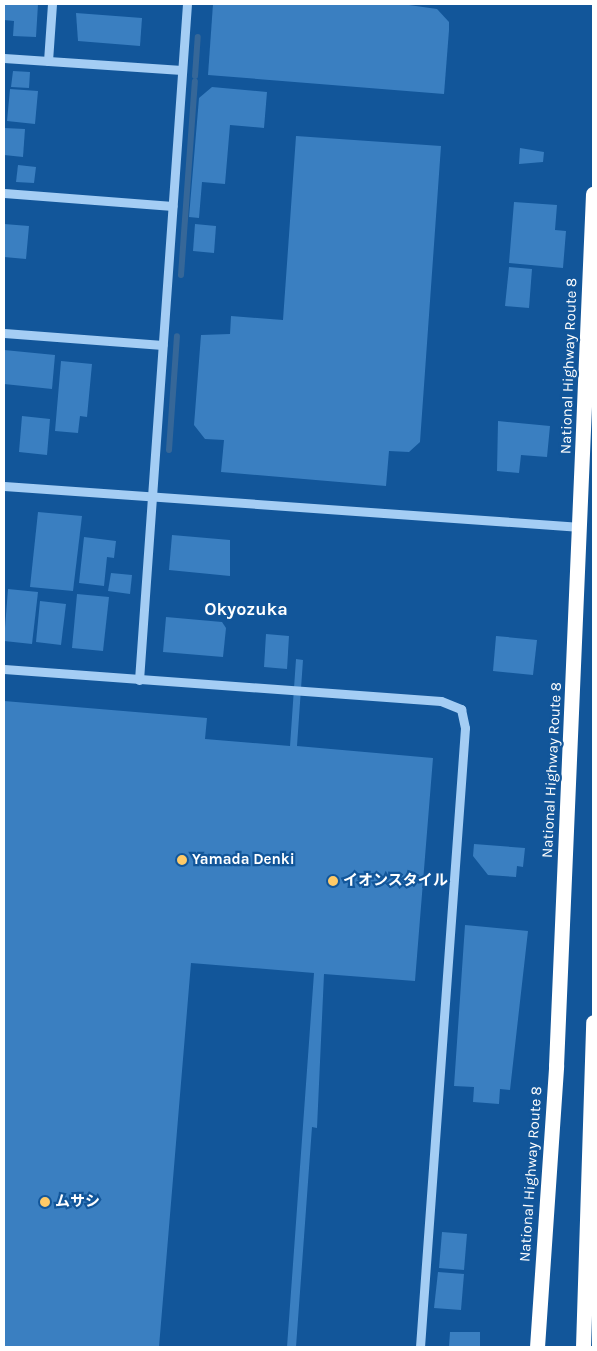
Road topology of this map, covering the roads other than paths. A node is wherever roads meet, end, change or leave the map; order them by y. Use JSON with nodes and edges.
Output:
{"nodes":[{"id":1,"x":52,"y":4,"type":"edge"},
{"id":2,"x":187,"y":4,"type":"edge"},
{"id":3,"x":4,"y":58,"type":"edge"},
{"id":4,"x":48,"y":61,"type":"junction"},
{"id":5,"x":182,"y":70,"type":"junction"},
{"id":6,"x":4,"y":193,"type":"edge"},
{"id":7,"x":593,"y":194,"type":"edge"},
{"id":8,"x":173,"y":206,"type":"junction"},
{"id":9,"x":4,"y":333,"type":"edge"},
{"id":10,"x":163,"y":345,"type":"junction"},
{"id":11,"x":4,"y":486,"type":"edge"},
{"id":12,"x":151,"y":497,"type":"junction"},
{"id":13,"x":581,"y":527,"type":"junction"},
{"id":14,"x":4,"y":669,"type":"edge"},
{"id":15,"x":139,"y":680,"type":"junction"},
{"id":16,"x":593,"y":1022,"type":"edge"},
{"id":17,"x":588,"y":1330,"type":"edge"},
{"id":18,"x":420,"y":1347,"type":"edge"},
{"id":19,"x":537,"y":1347,"type":"edge"},
{"id":20,"x":583,"y":1347,"type":"edge"}],
"edges":[{"from":1,"to":4,"type":"street"},
{"from":2,"to":5,"type":"street"},
{"from":3,"to":4,"type":"street"},
{"from":4,"to":5,"type":"street"},
{"from":5,"to":8,"type":"street"},
{"from":6,"to":8,"type":"street"},
{"from":7,"to":13,"type":"highway","name":"National Highway Route 8"},
{"from":8,"to":10,"type":"street"},
{"from":9,"to":10,"type":"street"},
{"from":10,"to":12,"type":"street"},
{"from":11,"to":12,"type":"street"},
{"from":12,"to":13,"type":"street"},
{"from":12,"to":15,"type":"street"},
{"from":13,"to":19,"type":"highway","name":"National Highway Route 8"},
{"from":14,"to":15,"type":"street"},
{"from":15,"to":18,"type":"street"},
{"from":16,"to":17,"type":"highway"},
{"from":17,"to":20,"type":"highway"}]}
